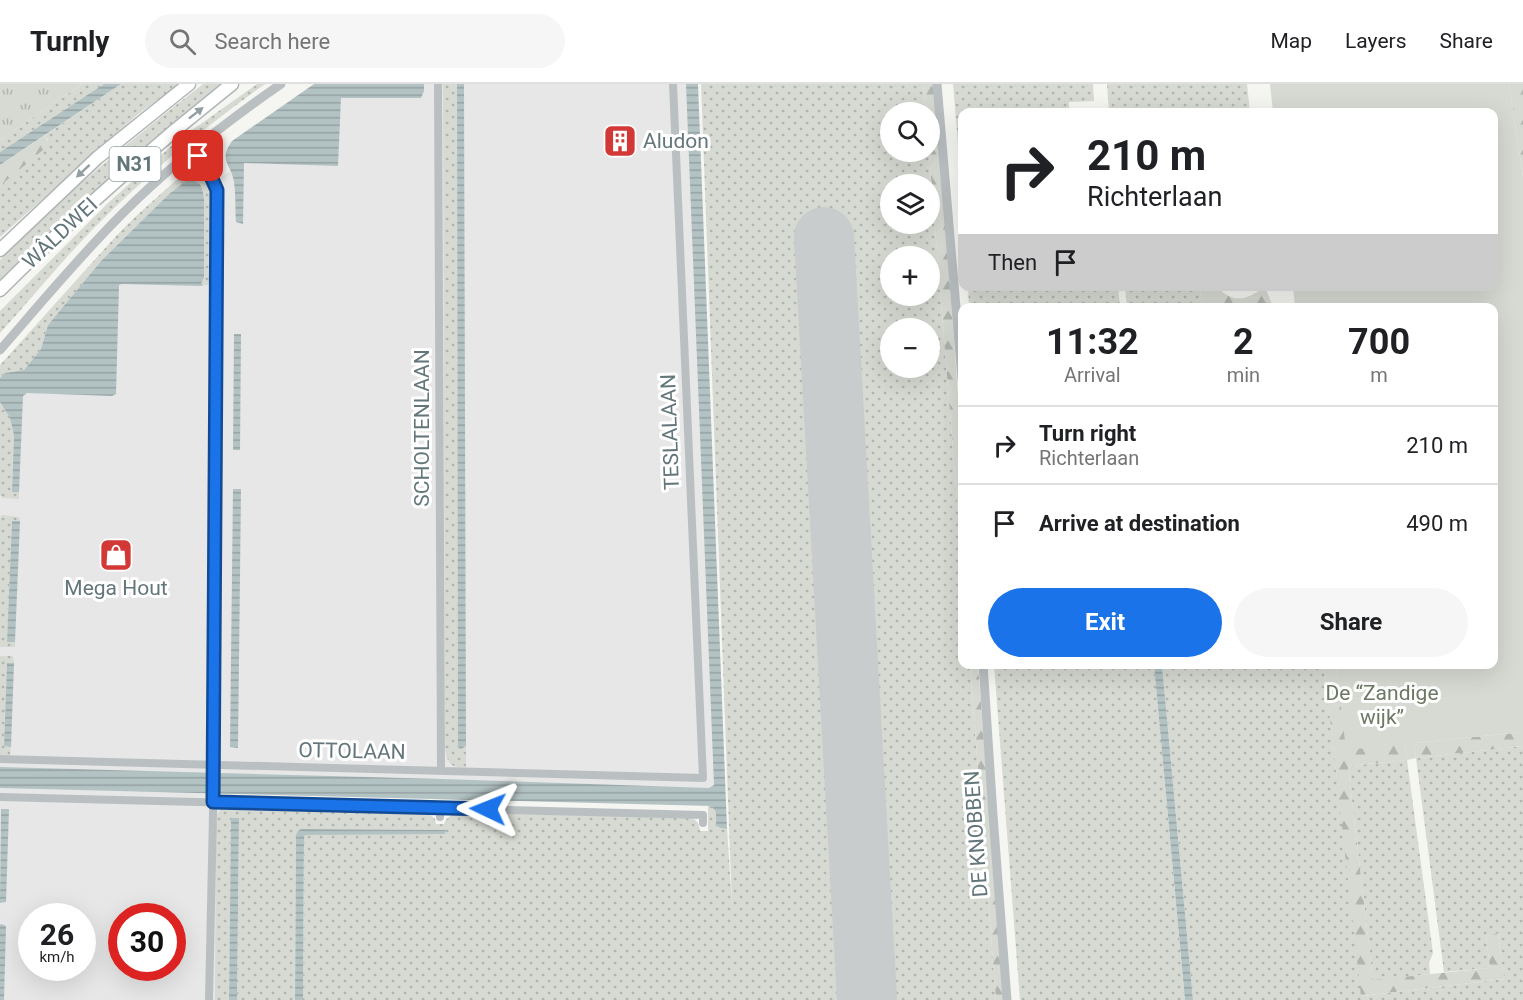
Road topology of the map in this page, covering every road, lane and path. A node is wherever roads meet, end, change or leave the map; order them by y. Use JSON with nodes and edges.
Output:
{"nodes":[{"id":1,"x":189,"y":84,"type":"edge"},
{"id":2,"x":232,"y":84,"type":"edge"},
{"id":3,"x":281,"y":84,"type":"edge"},
{"id":4,"x":438,"y":84,"type":"edge"},
{"id":5,"x":673,"y":84,"type":"edge"},
{"id":6,"x":937,"y":84,"type":"edge"},
{"id":7,"x":195,"y":150,"type":"junction"},
{"id":8,"x":0,"y":250,"type":"edge"},
{"id":9,"x":0,"y":290,"type":"edge"},
{"id":10,"x":958,"y":331,"type":"edge"},
{"id":11,"x":0,"y":350,"type":"edge"},
{"id":12,"x":983,"y":669,"type":"edge"},
{"id":13,"x":0,"y":759,"type":"edge"},
{"id":14,"x":214,"y":767,"type":"junction"},
{"id":15,"x":441,"y":771,"type":"junction"},
{"id":16,"x":703,"y":778,"type":"joint"},
{"id":17,"x":0,"y":797,"type":"edge"},
{"id":18,"x":213,"y":799,"type":"junction"},
{"id":19,"x":441,"y":808,"type":"junction"},
{"id":20,"x":440,"y":817,"type":"dead end"},
{"id":21,"x":703,"y":823,"type":"dead end"},
{"id":22,"x":209,"y":1000,"type":"edge"},
{"id":23,"x":1007,"y":1000,"type":"edge"}],
"edges":[{"from":1,"to":8,"type":"highway","name":"WÂLDWEI","number":"N31","one_way":true},
{"from":9,"to":2,"type":"highway","name":"WÂLDWEI","number":"N31","one_way":true},
{"from":3,"to":7,"type":"street"},
{"from":4,"to":15,"type":"street","name":"SCHOLTENLAAN"},
{"from":5,"to":16,"type":"street","name":"TESLALAAN"},
{"from":6,"to":10,"type":"street"},
{"from":7,"to":11,"type":"street"},
{"from":7,"to":14,"type":"street"},
{"from":12,"to":23,"type":"street","name":"DE KNOBBEN"},
{"from":13,"to":14,"type":"street","name":"OTTOLAAN"},
{"from":14,"to":15,"type":"street","name":"OTTOLAAN"},
{"from":14,"to":18,"type":"street"},
{"from":15,"to":16,"type":"street","name":"OTTOLAAN"},
{"from":17,"to":18,"type":"street"},
{"from":18,"to":19,"type":"street"},
{"from":18,"to":22,"type":"street"},
{"from":19,"to":20,"type":"street"},
{"from":19,"to":21,"type":"street"}]}
